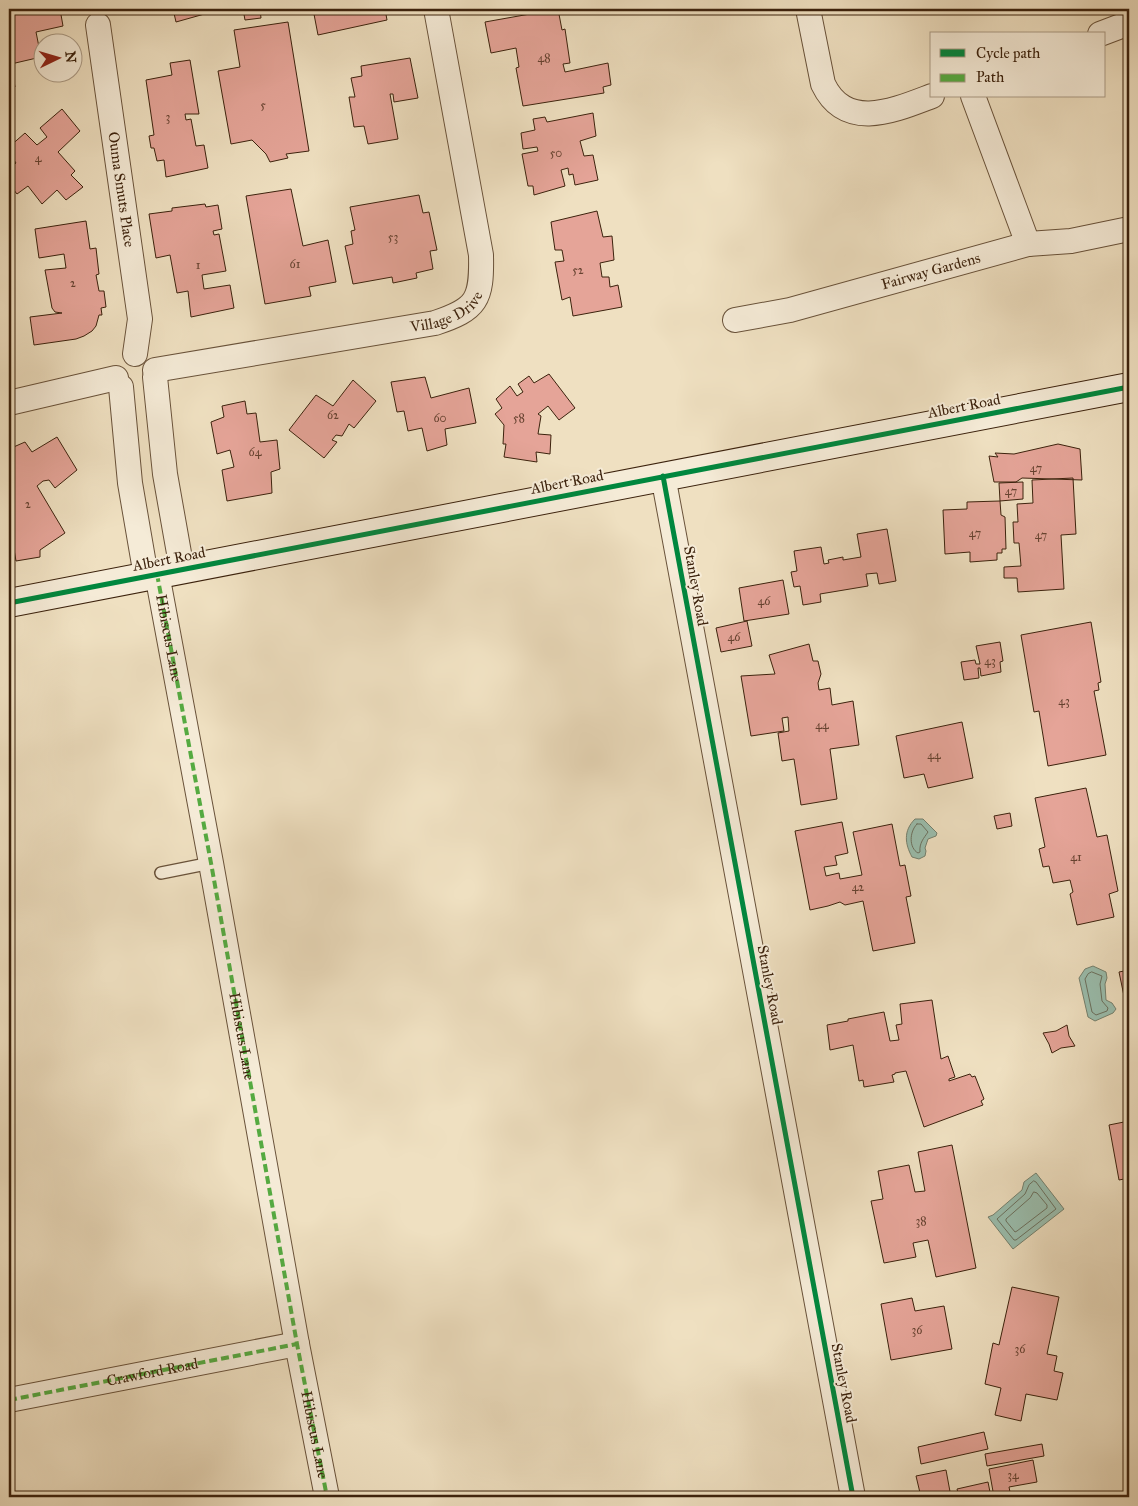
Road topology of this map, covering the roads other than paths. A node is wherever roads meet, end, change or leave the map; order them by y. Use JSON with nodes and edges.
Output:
{"nodes":[{"id":1,"x":436,"y":9,"type":"edge"},
{"id":2,"x":808,"y":9,"type":"edge"},
{"id":3,"x":1129,"y":23,"type":"edge"},
{"id":4,"x":98,"y":25,"type":"dead end"},
{"id":5,"x":1105,"y":32,"type":"edge"},
{"id":6,"x":930,"y":97,"type":"edge"},
{"id":7,"x":974,"y":98,"type":"edge"},
{"id":8,"x":1129,"y":229,"type":"edge"},
{"id":9,"x":1028,"y":244,"type":"junction"},
{"id":10,"x":735,"y":320,"type":"dead end"},
{"id":11,"x":135,"y":354,"type":"junction"},
{"id":12,"x":155,"y":373,"type":"junction"},
{"id":13,"x":119,"y":382,"type":"junction"},
{"id":14,"x":1129,"y":387,"type":"edge"},
{"id":15,"x":9,"y":403,"type":"edge"},
{"id":16,"x":663,"y":476,"type":"junction"},
{"id":17,"x":162,"y":573,"type":"junction"},
{"id":18,"x":9,"y":603,"type":"edge"},
{"id":19,"x":211,"y":863,"type":"junction"},
{"id":20,"x":161,"y":873,"type":"dead end"},
{"id":21,"x":296,"y":1344,"type":"junction"},
{"id":22,"x":9,"y":1400,"type":"edge"},
{"id":23,"x":327,"y":1497,"type":"edge"},
{"id":24,"x":853,"y":1497,"type":"edge"}],
"edges":[{"from":1,"to":12,"type":"street","name":"Village Drive"},
{"from":2,"to":6,"type":"street"},
{"from":3,"to":5,"type":"street"},
{"from":4,"to":11,"type":"street","name":"Ouma Smuts Place"},
{"from":7,"to":9,"type":"street"},
{"from":8,"to":9,"type":"street","name":"Fairway Gardens"},
{"from":9,"to":10,"type":"street","name":"Fairway Gardens"},
{"from":11,"to":12,"type":"street"},
{"from":11,"to":13,"type":"street"},
{"from":12,"to":13,"type":"street"},
{"from":12,"to":17,"type":"street"},
{"from":13,"to":15,"type":"street"},
{"from":13,"to":17,"type":"street"},
{"from":14,"to":16,"type":"street","name":"Albert Road"},
{"from":16,"to":17,"type":"street","name":"Albert Road"},
{"from":16,"to":24,"type":"street","name":"Stanley Road"},
{"from":17,"to":18,"type":"street","name":"Albert Road"},
{"from":17,"to":19,"type":"street","name":"Hibiscus Lane"},
{"from":19,"to":20,"type":"lane"},
{"from":19,"to":21,"type":"street","name":"Hibiscus Lane"},
{"from":21,"to":22,"type":"street","name":"Crawford Road"},
{"from":21,"to":23,"type":"street","name":"Hibiscus Lane"}]}
